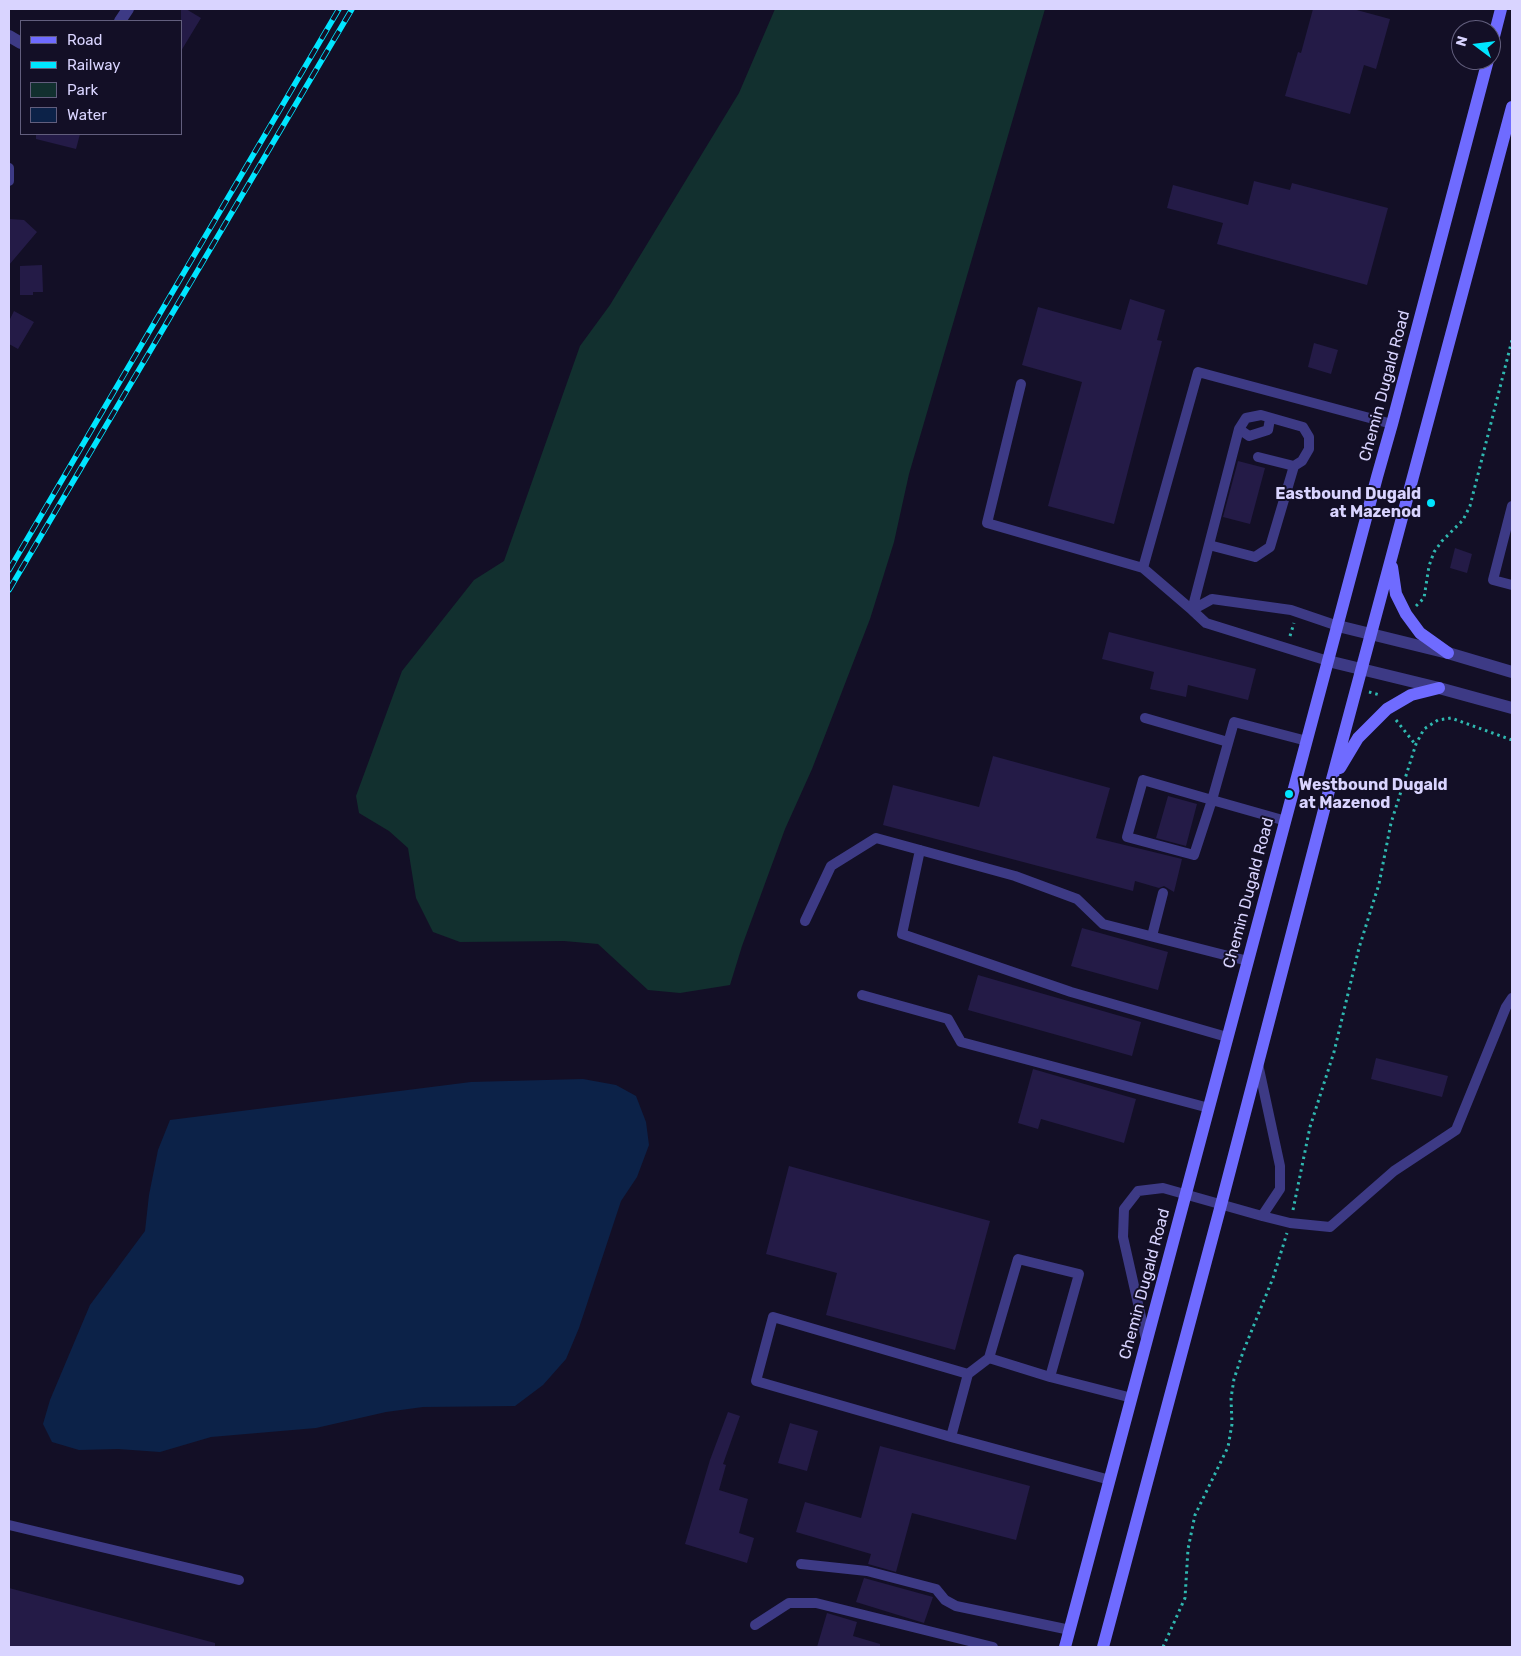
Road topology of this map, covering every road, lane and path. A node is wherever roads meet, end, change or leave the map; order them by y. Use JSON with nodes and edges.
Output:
{"nodes":[{"id":1,"x":128,"y":9,"type":"edge"},
{"id":2,"x":121,"y":20,"type":"edge"},
{"id":3,"x":9,"y":36,"type":"edge"},
{"id":4,"x":20,"y":43,"type":"edge"},
{"id":5,"x":1485,"y":70,"type":"edge"},
{"id":6,"x":1512,"y":107,"type":"edge"},
{"id":7,"x":9,"y":168,"type":"edge"},
{"id":8,"x":9,"y":181,"type":"edge"},
{"id":9,"x":1512,"y":340,"type":"edge"},
{"id":10,"x":1021,"y":384,"type":"dead end"},
{"id":11,"x":1270,"y":419,"type":"junction"},
{"id":12,"x":1392,"y":424,"type":"junction"},
{"id":13,"x":1239,"y":430,"type":"junction"},
{"id":14,"x":1258,"y":457,"type":"dead end"},
{"id":15,"x":1294,"y":466,"type":"junction"},
{"id":16,"x":1512,"y":506,"type":"edge"},
{"id":17,"x":1209,"y":545,"type":"junction"},
{"id":18,"x":1391,"y":561,"type":"junction"},
{"id":19,"x":1143,"y":568,"type":"junction"},
{"id":20,"x":1512,"y":585,"type":"edge"},
{"id":21,"x":1421,"y":602,"type":"dead end"},
{"id":22,"x":1192,"y":610,"type":"junction"},
{"id":23,"x":1294,"y":623,"type":"dead end"},
{"id":24,"x":1338,"y":626,"type":"junction"},
{"id":25,"x":1372,"y":633,"type":"junction"},
{"id":26,"x":1290,"y":637,"type":"dead end"},
{"id":27,"x":1448,"y":653,"type":"junction"},
{"id":28,"x":1328,"y":661,"type":"junction"},
{"id":29,"x":1363,"y":668,"type":"junction"},
{"id":30,"x":1512,"y":672,"type":"edge"},
{"id":31,"x":1439,"y":688,"type":"junction"},
{"id":32,"x":1369,"y":692,"type":"dead end"},
{"id":33,"x":1380,"y":695,"type":"dead end"},
{"id":34,"x":1512,"y":708,"type":"edge"},
{"id":35,"x":1145,"y":718,"type":"dead end"},
{"id":36,"x":1394,"y":718,"type":"dead end"},
{"id":37,"x":1512,"y":740,"type":"edge"},
{"id":38,"x":1307,"y":741,"type":"junction"},
{"id":39,"x":1228,"y":742,"type":"junction"},
{"id":40,"x":1416,"y":744,"type":"junction"},
{"id":41,"x":1331,"y":783,"type":"junction"},
{"id":42,"x":1212,"y":800,"type":"junction"},
{"id":43,"x":1286,"y":821,"type":"junction"},
{"id":44,"x":920,"y":850,"type":"junction"},
{"id":45,"x":1163,"y":893,"type":"dead end"},
{"id":46,"x":805,"y":921,"type":"dead end"},
{"id":47,"x":1152,"y":936,"type":"junction"},
{"id":48,"x":1248,"y":961,"type":"junction"},
{"id":49,"x":862,"y":995,"type":"dead end"},
{"id":50,"x":1512,"y":998,"type":"edge"},
{"id":51,"x":1227,"y":1037,"type":"junction"},
{"id":52,"x":1258,"y":1064,"type":"junction"},
{"id":53,"x":1209,"y":1108,"type":"junction"},
{"id":54,"x":1186,"y":1194,"type":"junction"},
{"id":55,"x":1222,"y":1205,"type":"junction"},
{"id":56,"x":1262,"y":1216,"type":"junction"},
{"id":57,"x":1290,"y":1223,"type":"junction"},
{"id":58,"x":1147,"y":1341,"type":"junction"},
{"id":59,"x":989,"y":1358,"type":"junction"},
{"id":60,"x":968,"y":1374,"type":"junction"},
{"id":61,"x":1050,"y":1377,"type":"junction"},
{"id":62,"x":1132,"y":1398,"type":"junction"},
{"id":63,"x":951,"y":1437,"type":"junction"},
{"id":64,"x":1110,"y":1480,"type":"junction"},
{"id":65,"x":9,"y":1525,"type":"edge"},
{"id":66,"x":801,"y":1564,"type":"dead end"},
{"id":67,"x":239,"y":1580,"type":"dead end"},
{"id":68,"x":755,"y":1625,"type":"dead end"},
{"id":69,"x":1070,"y":1630,"type":"junction"},
{"id":70,"x":993,"y":1647,"type":"edge"},
{"id":71,"x":1065,"y":1647,"type":"edge"},
{"id":72,"x":1103,"y":1647,"type":"edge"},
{"id":73,"x":1163,"y":1647,"type":"edge"}],
"edges":[{"from":1,"to":2,"type":"street"},
{"from":3,"to":4,"type":"street"},
{"from":5,"to":12,"type":"main road","name":"Chemin Dugald Road"},
{"from":6,"to":18,"type":"main road"},
{"from":7,"to":8,"type":"lane"},
{"from":9,"to":21,"type":"path"},
{"from":10,"to":19,"type":"lane"},
{"from":11,"to":13,"type":"lane"},
{"from":11,"to":13,"type":"lane"},
{"from":11,"to":15,"type":"lane"},
{"from":12,"to":19,"type":"lane"},
{"from":12,"to":24,"type":"main road","name":"Chemin Dugald Road"},
{"from":13,"to":17,"type":"lane"},
{"from":14,"to":15,"type":"lane"},
{"from":15,"to":17,"type":"lane"},
{"from":16,"to":20,"type":"lane"},
{"from":17,"to":22,"type":"lane"},
{"from":18,"to":25,"type":"main road"},
{"from":18,"to":27,"type":"main road"},
{"from":19,"to":22,"type":"lane"},
{"from":22,"to":24,"type":"lane"},
{"from":22,"to":28,"type":"lane"},
{"from":23,"to":26,"type":"path"},
{"from":24,"to":25,"type":"street"},
{"from":24,"to":28,"type":"main road","name":"Chemin Dugald Road"},
{"from":25,"to":27,"type":"street"},
{"from":25,"to":29,"type":"main road"},
{"from":27,"to":30,"type":"street"},
{"from":28,"to":29,"type":"street"},
{"from":28,"to":38,"type":"main road","name":"Chemin Dugald Road"},
{"from":29,"to":31,"type":"street"},
{"from":29,"to":41,"type":"main road"},
{"from":31,"to":34,"type":"street"},
{"from":31,"to":41,"type":"main road"},
{"from":32,"to":33,"type":"path"},
{"from":35,"to":39,"type":"lane"},
{"from":36,"to":40,"type":"path"},
{"from":37,"to":40,"type":"path"},
{"from":38,"to":39,"type":"lane"},
{"from":38,"to":43,"type":"main road","name":"Chemin Dugald Road"},
{"from":39,"to":42,"type":"lane"},
{"from":40,"to":57,"type":"path"},
{"from":41,"to":52,"type":"main road"},
{"from":42,"to":42,"type":"lane"},
{"from":42,"to":43,"type":"lane"},
{"from":43,"to":48,"type":"main road","name":"Chemin Dugald Road"},
{"from":44,"to":46,"type":"lane"},
{"from":44,"to":47,"type":"lane"},
{"from":44,"to":51,"type":"lane"},
{"from":45,"to":47,"type":"lane"},
{"from":47,"to":48,"type":"lane"},
{"from":48,"to":51,"type":"main road","name":"Chemin Dugald Road"},
{"from":49,"to":53,"type":"lane"},
{"from":50,"to":57,"type":"lane"},
{"from":51,"to":53,"type":"main road","name":"Chemin Dugald Road"},
{"from":52,"to":55,"type":"main road"},
{"from":52,"to":56,"type":"lane"},
{"from":53,"to":54,"type":"main road","name":"Chemin Dugald Road"},
{"from":54,"to":55,"type":"lane"},
{"from":54,"to":58,"type":"main road","name":"Chemin Dugald Road"},
{"from":54,"to":58,"type":"lane"},
{"from":55,"to":56,"type":"lane"},
{"from":55,"to":72,"type":"main road"},
{"from":56,"to":57,"type":"lane"},
{"from":57,"to":73,"type":"path"},
{"from":58,"to":62,"type":"main road","name":"Chemin Dugald Road"},
{"from":59,"to":60,"type":"lane"},
{"from":59,"to":61,"type":"lane"},
{"from":59,"to":61,"type":"lane"},
{"from":60,"to":63,"type":"lane"},
{"from":60,"to":63,"type":"lane"},
{"from":61,"to":62,"type":"lane"},
{"from":62,"to":64,"type":"main road","name":"Chemin Dugald Road"},
{"from":63,"to":64,"type":"lane"},
{"from":64,"to":69,"type":"main road","name":"Chemin Dugald Road"},
{"from":65,"to":67,"type":"lane"},
{"from":66,"to":69,"type":"lane"},
{"from":68,"to":70,"type":"lane"},
{"from":69,"to":71,"type":"main road","name":"Chemin Dugald Road"}]}
